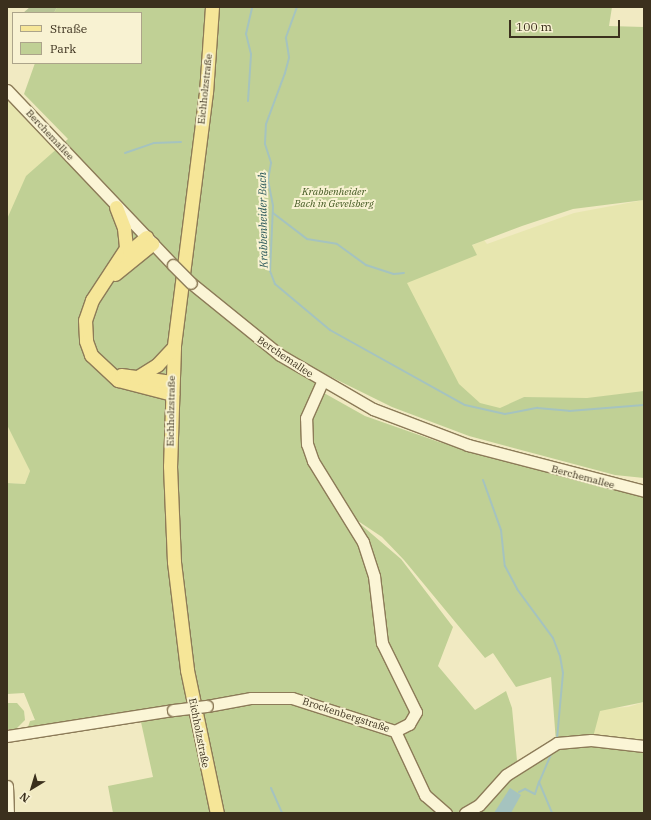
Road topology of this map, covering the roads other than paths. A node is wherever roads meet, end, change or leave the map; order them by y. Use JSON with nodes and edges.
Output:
{"nodes":[{"id":1,"x":212,"y":7,"type":"edge"},
{"id":2,"x":7,"y":90,"type":"edge"},
{"id":3,"x":116,"y":207,"type":"junction"},
{"id":4,"x":149,"y":240,"type":"junction"},
{"id":5,"x":122,"y":258,"type":"junction"},
{"id":6,"x":109,"y":278,"type":"junction"},
{"id":7,"x":174,"y":347,"type":"junction"},
{"id":8,"x":110,"y":373,"type":"junction"},
{"id":9,"x":136,"y":378,"type":"junction"},
{"id":10,"x":322,"y":382,"type":"junction"},
{"id":11,"x":172,"y":388,"type":"junction"},
{"id":12,"x":644,"y":491,"type":"edge"},
{"id":13,"x":395,"y":731,"type":"junction"},
{"id":14,"x":7,"y":736,"type":"edge"},
{"id":15,"x":644,"y":746,"type":"edge"},
{"id":16,"x":7,"y":786,"type":"edge"},
{"id":17,"x":8,"y":813,"type":"edge"},
{"id":18,"x":216,"y":813,"type":"edge"},
{"id":19,"x":446,"y":813,"type":"edge"},
{"id":20,"x":465,"y":813,"type":"edge"}],
"edges":[{"from":1,"to":7,"type":"main road","name":"Eichholzstraße"},
{"from":2,"to":3,"type":"street","name":"Berchemallee"},
{"from":3,"to":4,"type":"street","name":"Berchemallee"},
{"from":3,"to":5,"type":"main road"},
{"from":4,"to":5,"type":"main road"},
{"from":4,"to":6,"type":"main road"},
{"from":4,"to":10,"type":"street","name":"Berchemallee","bridge":true},
{"from":5,"to":6,"type":"main road"},
{"from":6,"to":8,"type":"main road"},
{"from":7,"to":9,"type":"main road"},
{"from":7,"to":11,"type":"main road","name":"Eichholzstraße"},
{"from":8,"to":9,"type":"main road"},
{"from":8,"to":11,"type":"main road"},
{"from":9,"to":11,"type":"main road"},
{"from":10,"to":12,"type":"street","name":"Berchemallee"},
{"from":10,"to":13,"type":"street","name":"Brockenbergstraße"},
{"from":11,"to":18,"type":"main road","name":"Eichholzstraße"},
{"from":13,"to":14,"type":"street","name":"Brockenbergstraße","bridge":true},
{"from":13,"to":19,"type":"street"},
{"from":15,"to":20,"type":"street"},
{"from":16,"to":17,"type":"street"}]}
